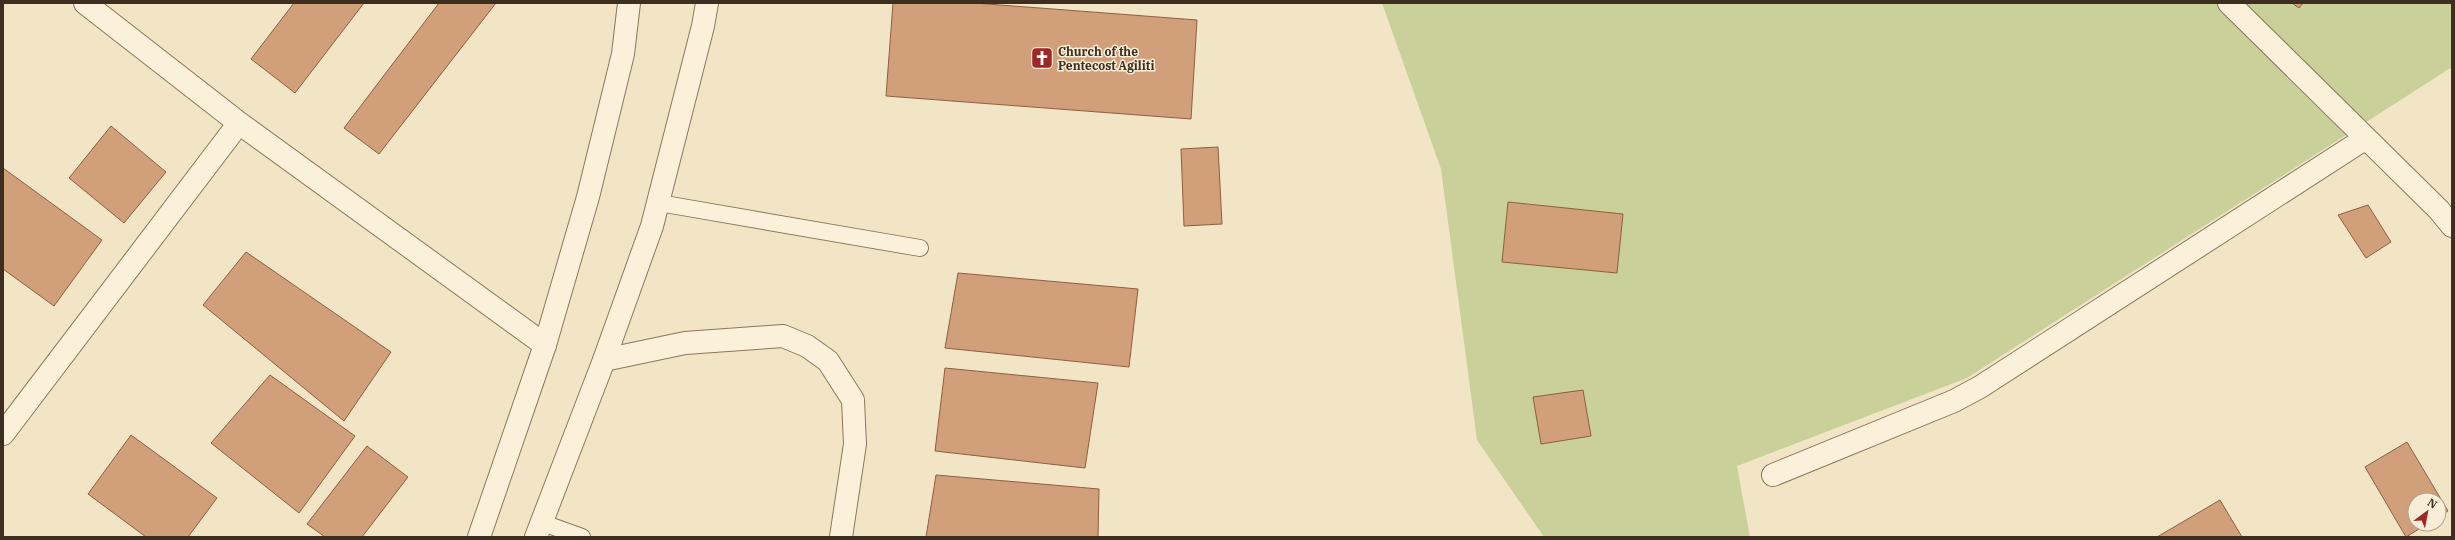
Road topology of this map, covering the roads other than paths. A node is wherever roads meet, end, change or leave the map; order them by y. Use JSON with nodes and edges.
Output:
{"nodes":[{"id":1,"x":85,"y":3,"type":"edge"},
{"id":2,"x":629,"y":3,"type":"edge"},
{"id":3,"x":707,"y":3,"type":"edge"},
{"id":4,"x":2229,"y":3,"type":"edge"},
{"id":5,"x":239,"y":123,"type":"junction"},
{"id":6,"x":2366,"y":138,"type":"junction"},
{"id":7,"x":659,"y":203,"type":"junction"},
{"id":8,"x":2452,"y":226,"type":"edge"},
{"id":9,"x":920,"y":248,"type":"dead end"},
{"id":10,"x":545,"y":345,"type":"junction"},
{"id":11,"x":604,"y":360,"type":"junction"},
{"id":12,"x":3,"y":434,"type":"edge"},
{"id":13,"x":1773,"y":475,"type":"dead end"},
{"id":14,"x":539,"y":530,"type":"edge"},
{"id":15,"x":479,"y":537,"type":"edge"},
{"id":16,"x":582,"y":537,"type":"edge"},
{"id":17,"x":841,"y":537,"type":"edge"}],
"edges":[{"from":1,"to":5,"type":"street"},
{"from":2,"to":10,"type":"street"},
{"from":3,"to":7,"type":"street"},
{"from":4,"to":6,"type":"street"},
{"from":5,"to":10,"type":"street"},
{"from":5,"to":12,"type":"street"},
{"from":6,"to":8,"type":"street"},
{"from":6,"to":13,"type":"street"},
{"from":7,"to":9,"type":"lane"},
{"from":7,"to":11,"type":"street"},
{"from":10,"to":15,"type":"street"},
{"from":11,"to":14,"type":"street"},
{"from":11,"to":17,"type":"street"},
{"from":14,"to":16,"type":"lane"}]}
